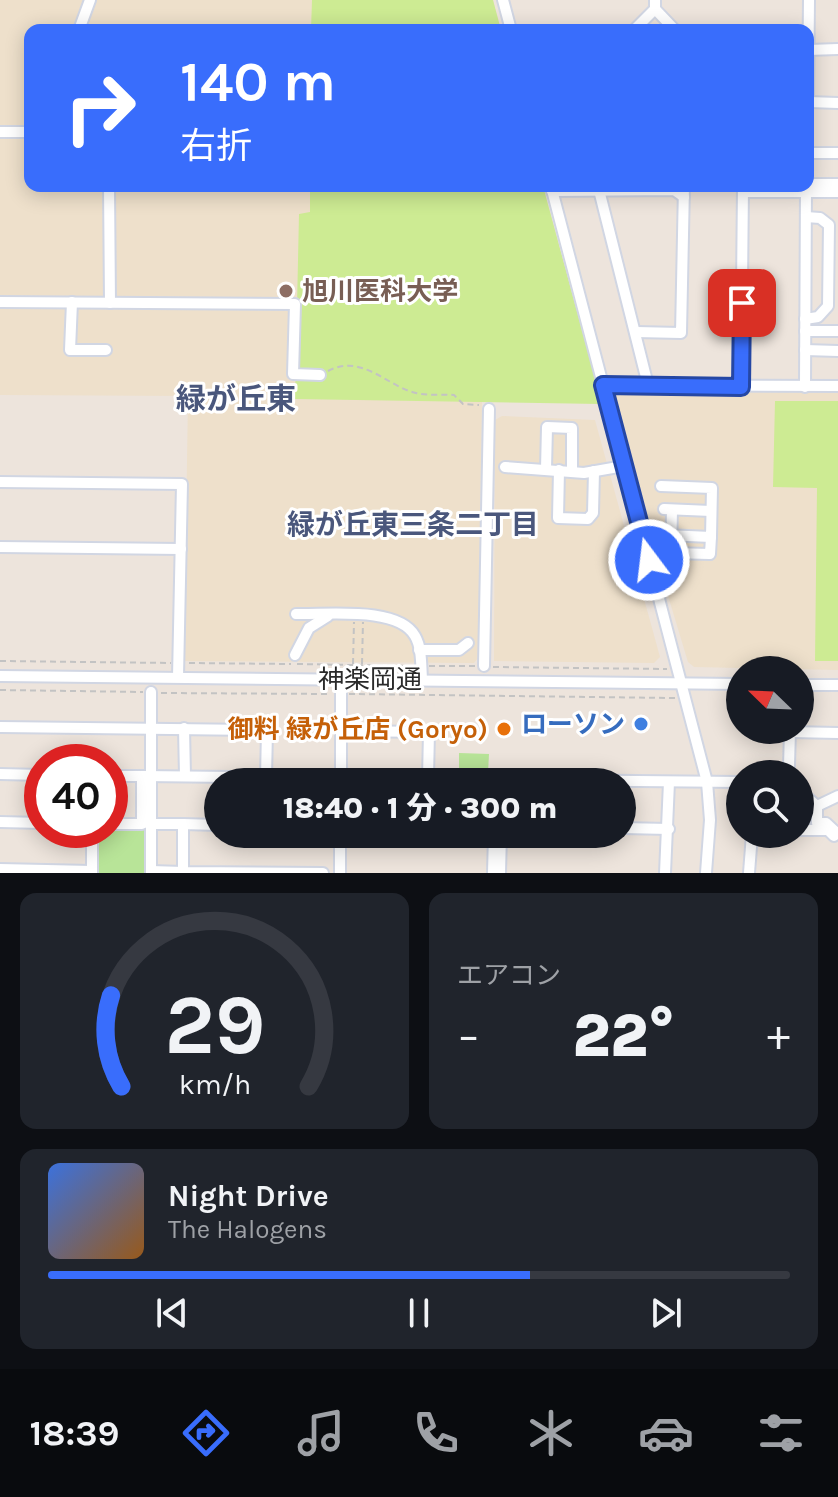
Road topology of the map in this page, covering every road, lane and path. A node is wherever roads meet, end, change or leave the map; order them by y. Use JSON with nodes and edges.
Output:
{"nodes":[{"id":1,"x":90,"y":0,"type":"edge"},
{"id":2,"x":503,"y":0,"type":"edge"},
{"id":3,"x":809,"y":0,"type":"edge"},
{"id":4,"x":655,"y":4,"type":"edge"},
{"id":5,"x":81,"y":24,"type":"edge"},
{"id":6,"x":509,"y":24,"type":"edge"},
{"id":7,"x":639,"y":24,"type":"edge"},
{"id":8,"x":670,"y":24,"type":"edge"},
{"id":9,"x":809,"y":24,"type":"edge"},
{"id":10,"x":838,"y":49,"type":"edge"},
{"id":11,"x":814,"y":50,"type":"edge"},
{"id":12,"x":814,"y":102,"type":"edge"},
{"id":13,"x":838,"y":103,"type":"edge"},
{"id":14,"x":0,"y":132,"type":"edge"},
{"id":15,"x":24,"y":132,"type":"edge"},
{"id":16,"x":814,"y":153,"type":"edge"},
{"id":17,"x":838,"y":153,"type":"edge"},
{"id":18,"x":838,"y":184,"type":"edge"},
{"id":19,"x":814,"y":186,"type":"edge"},
{"id":20,"x":814,"y":188,"type":"edge"},
{"id":21,"x":109,"y":192,"type":"edge"},
{"id":22,"x":553,"y":192,"type":"edge"},
{"id":23,"x":600,"y":192,"type":"edge"},
{"id":24,"x":684,"y":192,"type":"edge"},
{"id":25,"x":743,"y":192,"type":"edge"},
{"id":26,"x":807,"y":192,"type":"edge"},
{"id":27,"x":838,"y":192,"type":"edge"},
{"id":28,"x":806,"y":217,"type":"junction"},
{"id":29,"x":0,"y":302,"type":"edge"},
{"id":30,"x":72,"y":302,"type":"junction"},
{"id":31,"x":110,"y":303,"type":"junction"},
{"id":32,"x":805,"y":319,"type":"junction"},
{"id":33,"x":805,"y":331,"type":"junction"},
{"id":34,"x":838,"y":331,"type":"edge"},
{"id":35,"x":636,"y":332,"type":"junction"},
{"id":36,"x":106,"y":350,"type":"dead end"},
{"id":37,"x":805,"y":350,"type":"junction"},
{"id":38,"x":838,"y":351,"type":"edge"},
{"id":39,"x":320,"y":375,"type":"joint"},
{"id":40,"x":603,"y":385,"type":"junction"},
{"id":41,"x":648,"y":385,"type":"junction"},
{"id":42,"x":838,"y":386,"type":"edge"},
{"id":43,"x":741,"y":387,"type":"junction"},
{"id":44,"x":805,"y":387,"type":"junction"},
{"id":45,"x":489,"y":409,"type":"joint"},
{"id":46,"x":624,"y":466,"type":"junction"},
{"id":47,"x":505,"y":467,"type":"dead end"},
{"id":48,"x":546,"y":469,"type":"junction"},
{"id":49,"x":559,"y":470,"type":"junction"},
{"id":50,"x":594,"y":471,"type":"junction"},
{"id":51,"x":572,"y":472,"type":"junction"},
{"id":52,"x":0,"y":482,"type":"edge"},
{"id":53,"x":661,"y":486,"type":"dead end"},
{"id":54,"x":711,"y":511,"type":"junction"},
{"id":55,"x":642,"y":534,"type":"junction"},
{"id":56,"x":672,"y":536,"type":"junction"},
{"id":57,"x":711,"y":537,"type":"junction"},
{"id":58,"x":0,"y":547,"type":"edge"},
{"id":59,"x":181,"y":549,"type":"junction"},
{"id":60,"x":296,"y":614,"type":"dead end"},
{"id":61,"x":332,"y":615,"type":"junction"},
{"id":62,"x":354,"y":620,"type":"junction"},
{"id":63,"x":372,"y":622,"type":"dead end"},
{"id":64,"x":353,"y":642,"type":"junction"},
{"id":65,"x":363,"y":642,"type":"junction"},
{"id":66,"x":468,"y":643,"type":"dead end"},
{"id":67,"x":419,"y":650,"type":"junction"},
{"id":68,"x":295,"y":655,"type":"dead end"},
{"id":69,"x":0,"y":661,"type":"edge"},
{"id":70,"x":180,"y":663,"type":"junction"},
{"id":71,"x":353,"y":665,"type":"junction"},
{"id":72,"x":362,"y":665,"type":"junction"},
{"id":73,"x":414,"y":666,"type":"dead end"},
{"id":74,"x":428,"y":666,"type":"dead end"},
{"id":75,"x":484,"y":666,"type":"junction"},
{"id":76,"x":677,"y":669,"type":"junction"},
{"id":77,"x":0,"y":676,"type":"edge"},
{"id":78,"x":178,"y":677,"type":"junction"},
{"id":79,"x":341,"y":679,"type":"junction"},
{"id":80,"x":422,"y":679,"type":"junction"},
{"id":81,"x":681,"y":684,"type":"junction"},
{"id":82,"x":726,"y":684,"type":"edge"},
{"id":83,"x":814,"y":685,"type":"edge"},
{"id":84,"x":838,"y":685,"type":"edge"},
{"id":85,"x":151,"y":692,"type":"dead end"},
{"id":86,"x":0,"y":727,"type":"edge"},
{"id":87,"x":152,"y":728,"type":"junction"},
{"id":88,"x":184,"y":728,"type":"junction"},
{"id":89,"x":341,"y":731,"type":"junction"},
{"id":90,"x":814,"y":732,"type":"edge"},
{"id":91,"x":838,"y":733,"type":"edge"},
{"id":92,"x":266,"y":768,"type":"edge"},
{"id":93,"x":341,"y":768,"type":"edge"},
{"id":94,"x":428,"y":768,"type":"edge"},
{"id":95,"x":0,"y":774,"type":"edge"},
{"id":96,"x":24,"y":775,"type":"edge"},
{"id":97,"x":128,"y":776,"type":"edge"},
{"id":98,"x":147,"y":776,"type":"junction"},
{"id":99,"x":185,"y":776,"type":"junction"},
{"id":100,"x":204,"y":776,"type":"edge"},
{"id":101,"x":636,"y":782,"type":"edge"},
{"id":102,"x":669,"y":782,"type":"junction"},
{"id":103,"x":707,"y":782,"type":"junction"},
{"id":104,"x":726,"y":782,"type":"edge"},
{"id":105,"x":838,"y":796,"type":"edge"},
{"id":106,"x":814,"y":803,"type":"edge"},
{"id":107,"x":817,"y":806,"type":"junction"},
{"id":108,"x":0,"y":822,"type":"edge"},
{"id":109,"x":24,"y":823,"type":"edge"},
{"id":110,"x":128,"y":824,"type":"edge"},
{"id":111,"x":147,"y":824,"type":"junction"},
{"id":112,"x":183,"y":824,"type":"junction"},
{"id":113,"x":204,"y":825,"type":"edge"},
{"id":114,"x":636,"y":828,"type":"edge"},
{"id":115,"x":669,"y":829,"type":"junction"},
{"id":116,"x":814,"y":830,"type":"edge"},
{"id":117,"x":838,"y":834,"type":"edge"},
{"id":118,"x":838,"y":840,"type":"edge"},
{"id":119,"x":92,"y":848,"type":"edge"},
{"id":120,"x":340,"y":848,"type":"edge"},
{"id":121,"x":494,"y":848,"type":"edge"},
{"id":122,"x":501,"y":848,"type":"edge"},
{"id":123,"x":751,"y":848,"type":"edge"},
{"id":124,"x":0,"y":869,"type":"edge"},
{"id":125,"x":92,"y":872,"type":"edge"},
{"id":126,"x":151,"y":872,"type":"edge"},
{"id":127,"x":183,"y":872,"type":"edge"},
{"id":128,"x":323,"y":873,"type":"edge"},
{"id":129,"x":340,"y":873,"type":"edge"},
{"id":130,"x":493,"y":873,"type":"edge"},
{"id":131,"x":500,"y":873,"type":"edge"},
{"id":132,"x":665,"y":873,"type":"edge"},
{"id":133,"x":706,"y":873,"type":"edge"},
{"id":134,"x":749,"y":873,"type":"edge"}],
"edges":[{"from":1,"to":5,"type":"street"},
{"from":2,"to":6,"type":"street"},
{"from":3,"to":9,"type":"street"},
{"from":4,"to":7,"type":"street"},
{"from":4,"to":8,"type":"street"},
{"from":10,"to":11,"type":"street"},
{"from":12,"to":13,"type":"street"},
{"from":14,"to":15,"type":"street"},
{"from":16,"to":17,"type":"street"},
{"from":18,"to":19,"type":"street"},
{"from":20,"to":27,"type":"street"},
{"from":21,"to":31,"type":"street"},
{"from":22,"to":40,"type":"street"},
{"from":23,"to":35,"type":"street"},
{"from":24,"to":35,"type":"street"},
{"from":25,"to":43,"type":"street"},
{"from":26,"to":28,"type":"street"},
{"from":28,"to":32,"type":"street"},
{"from":28,"to":32,"type":"street"},
{"from":29,"to":30,"type":"street"},
{"from":30,"to":31,"type":"street"},
{"from":30,"to":36,"type":"street"},
{"from":31,"to":39,"type":"street"},
{"from":32,"to":33,"type":"street"},
{"from":33,"to":34,"type":"street"},
{"from":33,"to":37,"type":"street"},
{"from":35,"to":41,"type":"street"},
{"from":37,"to":38,"type":"street"},
{"from":37,"to":44,"type":"street"},
{"from":39,"to":45,"type":"path"},
{"from":40,"to":41,"type":"street"},
{"from":40,"to":46,"type":"street"},
{"from":41,"to":43,"type":"street"},
{"from":42,"to":44,"type":"street"},
{"from":43,"to":44,"type":"street"},
{"from":45,"to":75,"type":"street"},
{"from":46,"to":50,"type":"street"},
{"from":46,"to":55,"type":"street"},
{"from":47,"to":48,"type":"street"},
{"from":48,"to":49,"type":"street"},
{"from":48,"to":51,"type":"street"},
{"from":49,"to":50,"type":"street"},
{"from":49,"to":51,"type":"street"},
{"from":50,"to":51,"type":"street"},
{"from":52,"to":59,"type":"street"},
{"from":53,"to":54,"type":"street"},
{"from":54,"to":56,"type":"street"},
{"from":54,"to":57,"type":"street"},
{"from":55,"to":56,"type":"street"},
{"from":55,"to":76,"type":"street"},
{"from":56,"to":57,"type":"street"},
{"from":56,"to":57,"type":"street"},
{"from":58,"to":59,"type":"street"},
{"from":59,"to":70,"type":"street"},
{"from":60,"to":61,"type":"street"},
{"from":61,"to":62,"type":"street"},
{"from":61,"to":68,"type":"street"},
{"from":62,"to":63,"type":"path"},
{"from":62,"to":64,"type":"path"},
{"from":62,"to":65,"type":"path"},
{"from":62,"to":67,"type":"street"},
{"from":64,"to":65,"type":"path"},
{"from":64,"to":71,"type":"path"},
{"from":65,"to":72,"type":"path"},
{"from":66,"to":67,"type":"street"},
{"from":67,"to":80,"type":"street"},
{"from":69,"to":70,"type":"path"},
{"from":70,"to":71,"type":"path"},
{"from":70,"to":78,"type":"street"},
{"from":71,"to":72,"type":"path"},
{"from":72,"to":73,"type":"path"},
{"from":74,"to":75,"type":"path"},
{"from":75,"to":76,"type":"path"},
{"from":76,"to":81,"type":"street"},
{"from":77,"to":78,"type":"street","name":"神楽岡通"},
{"from":78,"to":79,"type":"street","name":"神楽岡通"},
{"from":79,"to":80,"type":"street","name":"神楽岡通"},
{"from":79,"to":89,"type":"street"},
{"from":80,"to":81,"type":"street","name":"神楽岡通"},
{"from":81,"to":82,"type":"street","name":"神楽岡通"},
{"from":81,"to":103,"type":"street"},
{"from":83,"to":84,"type":"street"},
{"from":85,"to":87,"type":"street"},
{"from":86,"to":87,"type":"street"},
{"from":87,"to":88,"type":"street"},
{"from":87,"to":98,"type":"street"},
{"from":88,"to":92,"type":"street"},
{"from":88,"to":99,"type":"street"},
{"from":89,"to":93,"type":"street"},
{"from":89,"to":94,"type":"street"},
{"from":90,"to":91,"type":"street"},
{"from":95,"to":96,"type":"street"},
{"from":97,"to":98,"type":"street"},
{"from":98,"to":99,"type":"street"},
{"from":98,"to":111,"type":"street"},
{"from":99,"to":100,"type":"street"},
{"from":101,"to":102,"type":"street"},
{"from":102,"to":103,"type":"street"},
{"from":102,"to":115,"type":"street"},
{"from":103,"to":104,"type":"street"},
{"from":103,"to":133,"type":"street"},
{"from":105,"to":107,"type":"street"},
{"from":106,"to":107,"type":"street"},
{"from":107,"to":117,"type":"street"},
{"from":108,"to":109,"type":"street"},
{"from":110,"to":111,"type":"street"},
{"from":111,"to":112,"type":"street"},
{"from":111,"to":126,"type":"street"},
{"from":112,"to":113,"type":"street"},
{"from":112,"to":127,"type":"street"},
{"from":114,"to":115,"type":"street"},
{"from":115,"to":132,"type":"street"},
{"from":116,"to":118,"type":"street"},
{"from":119,"to":125,"type":"street"},
{"from":120,"to":129,"type":"street"},
{"from":121,"to":130,"type":"street"},
{"from":122,"to":131,"type":"street"},
{"from":123,"to":134,"type":"street"},
{"from":124,"to":125,"type":"street"},
{"from":126,"to":127,"type":"street"},
{"from":127,"to":128,"type":"street"}]}
